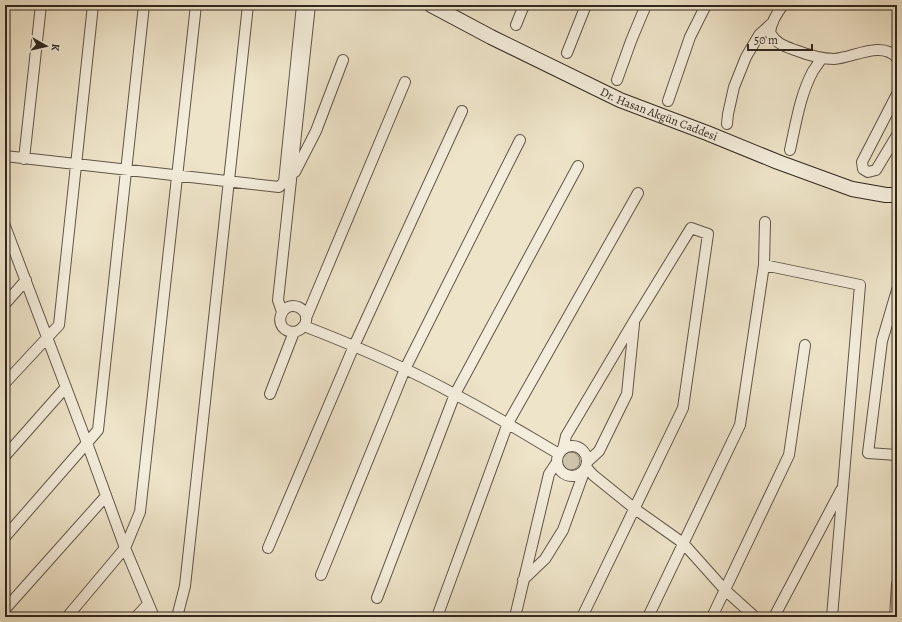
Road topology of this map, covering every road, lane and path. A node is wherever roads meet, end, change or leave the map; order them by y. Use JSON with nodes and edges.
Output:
{"nodes":[{"id":1,"x":41,"y":5,"type":"edge"},
{"id":2,"x":93,"y":5,"type":"edge"},
{"id":3,"x":144,"y":5,"type":"edge"},
{"id":4,"x":196,"y":5,"type":"edge"},
{"id":5,"x":248,"y":5,"type":"edge"},
{"id":6,"x":302,"y":5,"type":"edge"},
{"id":7,"x":310,"y":5,"type":"edge"},
{"id":8,"x":431,"y":5,"type":"edge"},
{"id":9,"x":524,"y":5,"type":"edge"},
{"id":10,"x":586,"y":5,"type":"edge"},
{"id":11,"x":646,"y":5,"type":"edge"},
{"id":12,"x":706,"y":5,"type":"edge"},
{"id":13,"x":781,"y":5,"type":"edge"},
{"id":14,"x":771,"y":24,"type":"junction"},
{"id":15,"x":516,"y":25,"type":"dead end"},
{"id":16,"x":567,"y":53,"type":"dead end"},
{"id":17,"x":822,"y":58,"type":"junction"},
{"id":18,"x":897,"y":58,"type":"edge"},
{"id":19,"x":343,"y":60,"type":"dead end"},
{"id":20,"x":617,"y":80,"type":"dead end"},
{"id":21,"x":405,"y":82,"type":"dead end"},
{"id":22,"x":897,"y":94,"type":"edge"},
{"id":23,"x":668,"y":100,"type":"dead end"},
{"id":24,"x":462,"y":111,"type":"dead end"},
{"id":25,"x":727,"y":124,"type":"dead end"},
{"id":26,"x":897,"y":135,"type":"edge"},
{"id":27,"x":520,"y":140,"type":"dead end"},
{"id":28,"x":790,"y":150,"type":"dead end"},
{"id":29,"x":5,"y":156,"type":"edge"},
{"id":30,"x":24,"y":159,"type":"junction"},
{"id":31,"x":76,"y":164,"type":"junction"},
{"id":32,"x":578,"y":166,"type":"dead end"},
{"id":33,"x":126,"y":170,"type":"junction"},
{"id":34,"x":177,"y":176,"type":"junction"},
{"id":35,"x":292,"y":178,"type":"junction"},
{"id":36,"x":229,"y":182,"type":"junction"},
{"id":37,"x":638,"y":193,"type":"dead end"},
{"id":38,"x":897,"y":195,"type":"edge"},
{"id":39,"x":765,"y":222,"type":"dead end"},
{"id":40,"x":5,"y":228,"type":"edge"},
{"id":41,"x":764,"y":265,"type":"junction"},
{"id":42,"x":26,"y":280,"type":"junction"},
{"id":43,"x":897,"y":290,"type":"edge"},
{"id":44,"x":5,"y":304,"type":"edge"},
{"id":45,"x":282,"y":312,"type":"junction"},
{"id":46,"x":634,"y":321,"type":"junction"},
{"id":47,"x":305,"y":322,"type":"junction"},
{"id":48,"x":294,"y":332,"type":"junction"},
{"id":49,"x":47,"y":338,"type":"junction"},
{"id":50,"x":806,"y":345,"type":"dead end"},
{"id":51,"x":354,"y":346,"type":"junction"},
{"id":52,"x":405,"y":369,"type":"junction"},
{"id":53,"x":5,"y":383,"type":"edge"},
{"id":54,"x":66,"y":387,"type":"junction"},
{"id":55,"x":270,"y":394,"type":"dead end"},
{"id":56,"x":455,"y":394,"type":"junction"},
{"id":57,"x":508,"y":423,"type":"junction"},
{"id":58,"x":87,"y":443,"type":"junction"},
{"id":59,"x":559,"y":455,"type":"junction"},
{"id":60,"x":5,"y":456,"type":"edge"},
{"id":61,"x":897,"y":456,"type":"edge"},
{"id":62,"x":586,"y":467,"type":"junction"},
{"id":63,"x":843,"y":486,"type":"junction"},
{"id":64,"x":106,"y":496,"type":"junction"},
{"id":65,"x":635,"y":509,"type":"junction"},
{"id":66,"x":5,"y":537,"type":"edge"},
{"id":67,"x":683,"y":544,"type":"junction"},
{"id":68,"x":124,"y":548,"type":"junction"},
{"id":69,"x":268,"y":548,"type":"dead end"},
{"id":70,"x":321,"y":575,"type":"dead end"},
{"id":71,"x":524,"y":580,"type":"junction"},
{"id":72,"x":897,"y":584,"type":"edge"},
{"id":73,"x":725,"y":590,"type":"junction"},
{"id":74,"x":377,"y":598,"type":"dead end"},
{"id":75,"x":148,"y":604,"type":"junction"},
{"id":76,"x":7,"y":607,"type":"dead end"},
{"id":77,"x":67,"y":617,"type":"edge"},
{"id":78,"x":136,"y":617,"type":"edge"},
{"id":79,"x":154,"y":617,"type":"edge"},
{"id":80,"x":177,"y":617,"type":"edge"},
{"id":81,"x":437,"y":617,"type":"edge"},
{"id":82,"x":515,"y":617,"type":"edge"},
{"id":83,"x":582,"y":617,"type":"edge"},
{"id":84,"x":648,"y":617,"type":"edge"},
{"id":85,"x":712,"y":617,"type":"edge"},
{"id":86,"x":755,"y":617,"type":"edge"},
{"id":87,"x":774,"y":617,"type":"edge"},
{"id":88,"x":832,"y":617,"type":"edge"},
{"id":89,"x":895,"y":617,"type":"edge"}],
"edges":[{"from":1,"to":30,"type":"street"},
{"from":2,"to":31,"type":"street"},
{"from":3,"to":33,"type":"street"},
{"from":4,"to":34,"type":"street"},
{"from":5,"to":36,"type":"street"},
{"from":6,"to":36,"type":"street"},
{"from":7,"to":35,"type":"street"},
{"from":8,"to":38,"type":"street","name":"Dr. Hasan Akgün Caddesi"},
{"from":9,"to":15,"type":"street"},
{"from":10,"to":16,"type":"street"},
{"from":11,"to":20,"type":"street"},
{"from":12,"to":23,"type":"street"},
{"from":13,"to":14,"type":"street"},
{"from":14,"to":17,"type":"street"},
{"from":14,"to":25,"type":"street"},
{"from":17,"to":18,"type":"street"},
{"from":17,"to":28,"type":"street"},
{"from":19,"to":35,"type":"street"},
{"from":21,"to":47,"type":"street"},
{"from":22,"to":26,"type":"street"},
{"from":24,"to":51,"type":"street"},
{"from":27,"to":52,"type":"street"},
{"from":29,"to":30,"type":"street"},
{"from":30,"to":31,"type":"street"},
{"from":31,"to":33,"type":"street"},
{"from":31,"to":49,"type":"street"},
{"from":32,"to":56,"type":"street"},
{"from":33,"to":34,"type":"street"},
{"from":33,"to":58,"type":"street"},
{"from":34,"to":36,"type":"street"},
{"from":34,"to":68,"type":"street"},
{"from":35,"to":45,"type":"street"},
{"from":36,"to":80,"type":"street"},
{"from":37,"to":57,"type":"street"},
{"from":39,"to":41,"type":"street"},
{"from":40,"to":42,"type":"street"},
{"from":41,"to":63,"type":"street"},
{"from":41,"to":67,"type":"street"},
{"from":42,"to":44,"type":"street"},
{"from":42,"to":49,"type":"street"},
{"from":43,"to":61,"type":"street"},
{"from":45,"to":47,"type":"street"},
{"from":45,"to":48,"type":"street"},
{"from":46,"to":59,"type":"street"},
{"from":46,"to":62,"type":"street"},
{"from":46,"to":65,"type":"street"},
{"from":47,"to":48,"type":"street"},
{"from":47,"to":51,"type":"street"},
{"from":48,"to":55,"type":"street"},
{"from":49,"to":53,"type":"street"},
{"from":49,"to":54,"type":"street"},
{"from":50,"to":73,"type":"street"},
{"from":51,"to":52,"type":"street"},
{"from":51,"to":69,"type":"street"},
{"from":52,"to":56,"type":"street"},
{"from":52,"to":70,"type":"street"},
{"from":54,"to":58,"type":"street"},
{"from":54,"to":60,"type":"street"},
{"from":56,"to":57,"type":"street"},
{"from":56,"to":74,"type":"street"},
{"from":57,"to":59,"type":"street"},
{"from":57,"to":81,"type":"street"},
{"from":58,"to":64,"type":"street"},
{"from":58,"to":66,"type":"street"},
{"from":59,"to":62,"type":"street"},
{"from":59,"to":62,"type":"street"},
{"from":59,"to":71,"type":"street"},
{"from":62,"to":65,"type":"street"},
{"from":62,"to":71,"type":"street"},
{"from":63,"to":87,"type":"street"},
{"from":63,"to":88,"type":"street"},
{"from":64,"to":68,"type":"street"},
{"from":64,"to":76,"type":"street"},
{"from":65,"to":67,"type":"street"},
{"from":65,"to":83,"type":"street"},
{"from":67,"to":73,"type":"street"},
{"from":67,"to":84,"type":"street"},
{"from":68,"to":75,"type":"street"},
{"from":68,"to":77,"type":"street"},
{"from":71,"to":82,"type":"street"},
{"from":72,"to":89,"type":"street"},
{"from":73,"to":85,"type":"street"},
{"from":73,"to":86,"type":"street"},
{"from":75,"to":78,"type":"street"},
{"from":75,"to":79,"type":"street"}]}
